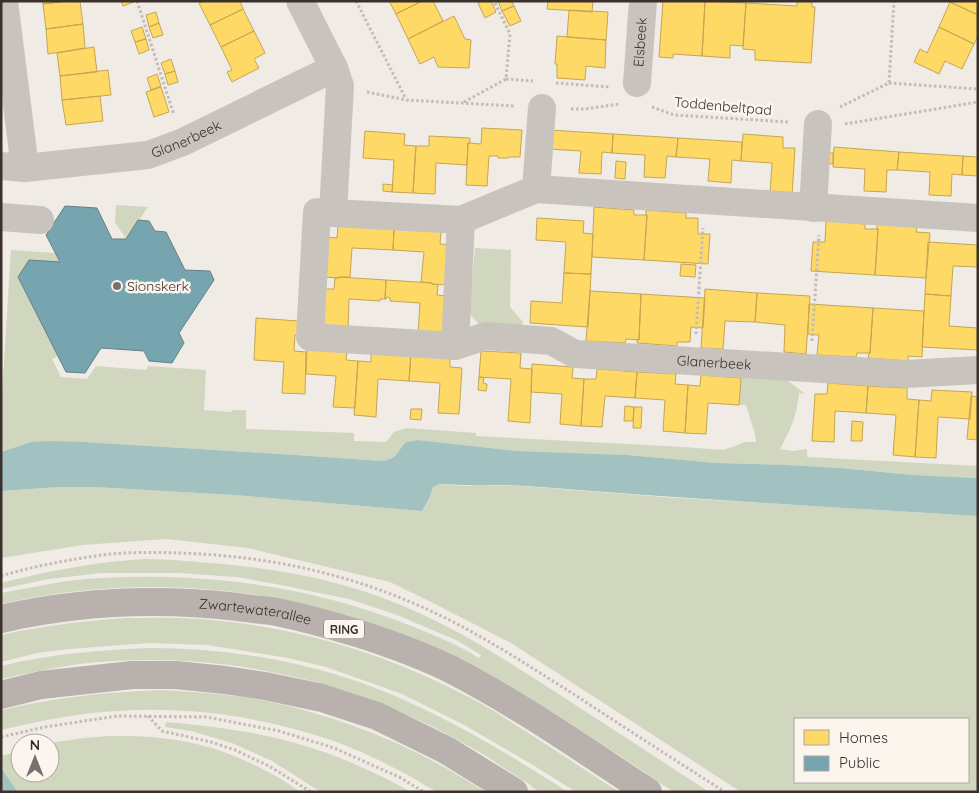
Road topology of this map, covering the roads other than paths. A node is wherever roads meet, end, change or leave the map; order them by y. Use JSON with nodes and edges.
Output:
{"nodes":[{"id":1,"x":4,"y":1,"type":"edge"},
{"id":2,"x":300,"y":1,"type":"edge"},
{"id":3,"x":643,"y":1,"type":"edge"},
{"id":4,"x":337,"y":77,"type":"junction"},
{"id":5,"x":631,"y":94,"type":"road end"},
{"id":6,"x":542,"y":108,"type":"road end"},
{"id":7,"x":829,"y":125,"type":"road end"},
{"id":8,"x":13,"y":167,"type":"edge"},
{"id":9,"x":536,"y":189,"type":"junction"},
{"id":10,"x":813,"y":208,"type":"junction"},
{"id":11,"x":334,"y":213,"type":"junction"},
{"id":12,"x":1,"y":217,"type":"edge"},
{"id":13,"x":978,"y":218,"type":"edge"},
{"id":14,"x":40,"y":220,"type":"dead end"},
{"id":15,"x":461,"y":220,"type":"junction"},
{"id":16,"x":455,"y":346,"type":"junction"},
{"id":17,"x":978,"y":370,"type":"edge"},
{"id":18,"x":1,"y":619,"type":"edge"},
{"id":19,"x":1,"y":695,"type":"edge"},
{"id":20,"x":514,"y":792,"type":"edge"},
{"id":21,"x":648,"y":792,"type":"edge"}],
"edges":[{"from":1,"to":8,"type":"street","name":"Glanerbeek"},
{"from":2,"to":4,"type":"street"},
{"from":3,"to":5,"type":"street","name":"Elsbeek"},
{"from":4,"to":8,"type":"street","name":"Glanerbeek"},
{"from":4,"to":11,"type":"street"},
{"from":6,"to":9,"type":"street"},
{"from":7,"to":10,"type":"street"},
{"from":9,"to":10,"type":"street","name":"Glanerbeek"},
{"from":9,"to":15,"type":"street","name":"Glanerbeek"},
{"from":10,"to":13,"type":"street","name":"Glanerbeek"},
{"from":11,"to":15,"type":"street","name":"Glanerbeek"},
{"from":11,"to":16,"type":"street","name":"Glanerbeek"},
{"from":12,"to":14,"type":"street"},
{"from":15,"to":16,"type":"street"},
{"from":16,"to":17,"type":"street","name":"Glanerbeek"},
{"from":18,"to":21,"type":"main road","name":"Zwartewaterallee","number":"RING"},
{"from":19,"to":20,"type":"main road"}]}
